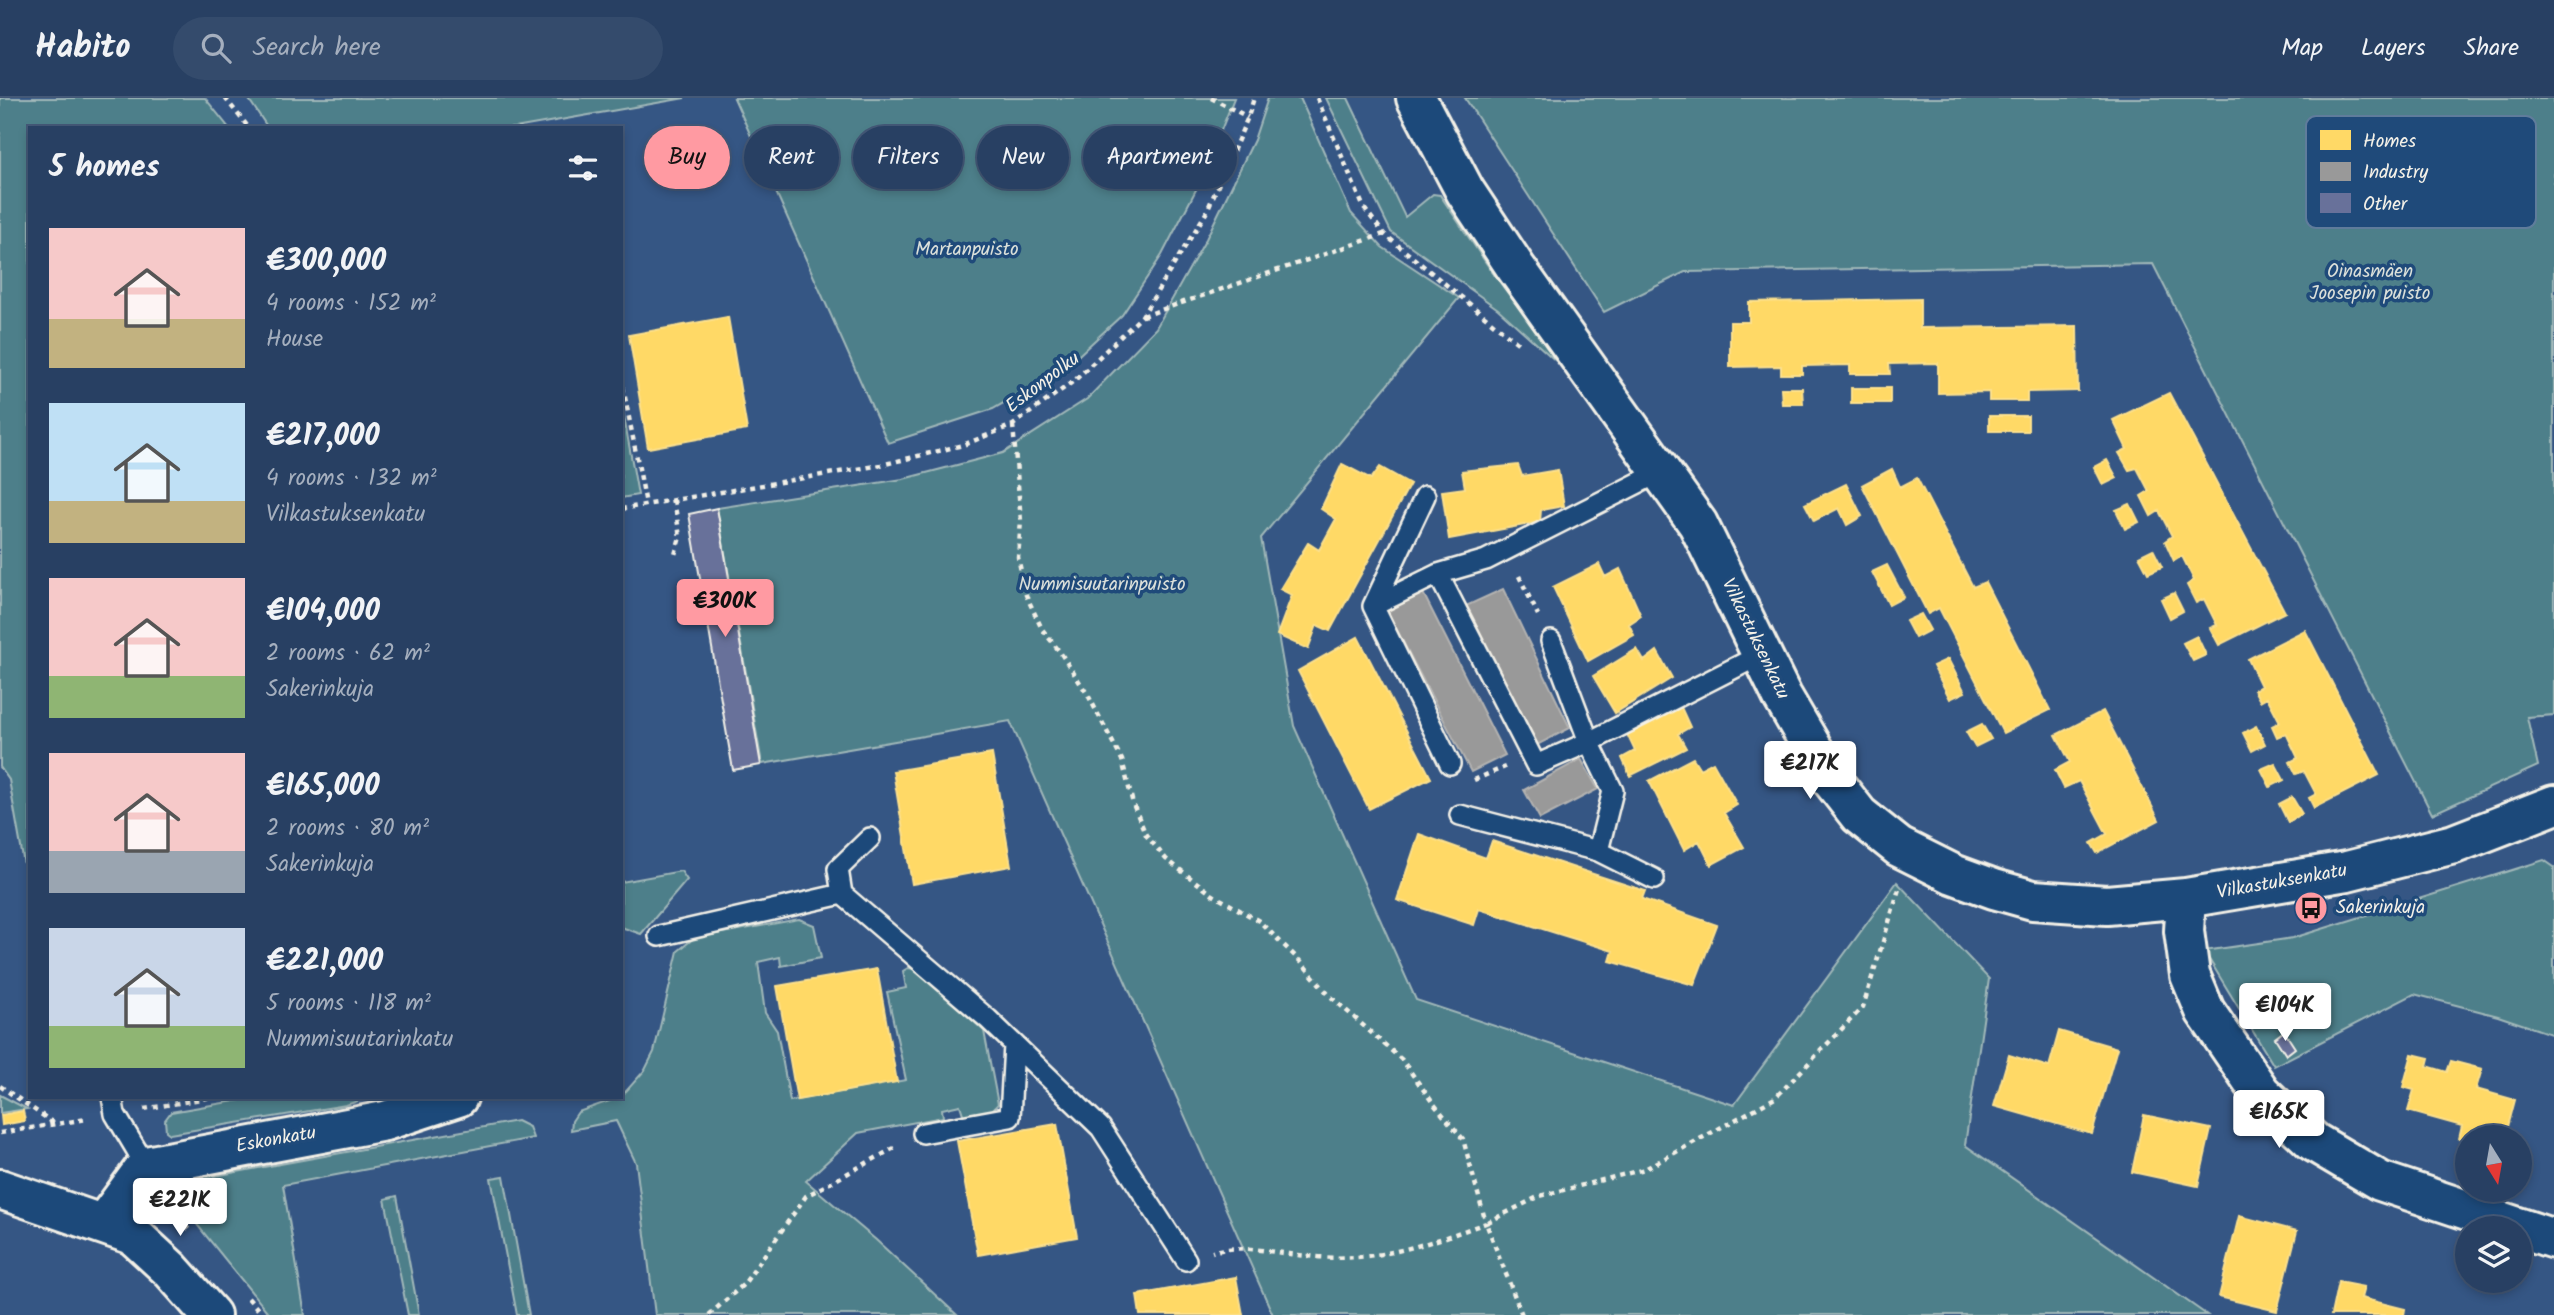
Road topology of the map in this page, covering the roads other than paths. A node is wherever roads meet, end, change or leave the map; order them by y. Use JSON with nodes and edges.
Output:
{"nodes":[{"id":1,"x":1416,"y":98,"type":"edge"},
{"id":2,"x":1662,"y":471,"type":"junction"},
{"id":3,"x":1425,"y":496,"type":"dead end"},
{"id":4,"x":1438,"y":575,"type":"junction"},
{"id":5,"x":1373,"y":606,"type":"junction"},
{"id":6,"x":1551,"y":641,"type":"road end"},
{"id":7,"x":1762,"y":654,"type":"junction"},
{"id":8,"x":1588,"y":742,"type":"junction"},
{"id":9,"x":1450,"y":764,"type":"road end"},
{"id":10,"x":2554,"y":806,"type":"edge"},
{"id":11,"x":1460,"y":815,"type":"dead end"},
{"id":12,"x":870,"y":838,"type":"dead end"},
{"id":13,"x":1598,"y":851,"type":"junction"},
{"id":14,"x":1654,"y":879,"type":"dead end"},
{"id":15,"x":842,"y":894,"type":"junction"},
{"id":16,"x":2186,"y":898,"type":"junction"},
{"id":17,"x":659,"y":936,"type":"dead end"},
{"id":18,"x":1014,"y":1045,"type":"junction"},
{"id":19,"x":452,"y":1099,"type":"edge"},
{"id":20,"x":114,"y":1106,"type":"edge"},
{"id":21,"x":923,"y":1133,"type":"road end"},
{"id":22,"x":146,"y":1166,"type":"junction"},
{"id":23,"x":0,"y":1189,"type":"edge"},
{"id":24,"x":104,"y":1223,"type":"junction"},
{"id":25,"x":2554,"y":1239,"type":"edge"},
{"id":26,"x":1186,"y":1261,"type":"road end"},
{"id":27,"x":211,"y":1315,"type":"edge"}],
"edges":[{"from":1,"to":2,"type":"street","name":"Vilkastuksenkatu"},
{"from":2,"to":4,"type":"lane"},
{"from":2,"to":7,"type":"street","name":"Vilkastuksenkatu"},
{"from":3,"to":5,"type":"lane"},
{"from":4,"to":5,"type":"lane"},
{"from":4,"to":8,"type":"lane"},
{"from":5,"to":9,"type":"lane"},
{"from":6,"to":8,"type":"lane"},
{"from":7,"to":8,"type":"lane"},
{"from":7,"to":16,"type":"street","name":"Vilkastuksenkatu"},
{"from":8,"to":13,"type":"lane"},
{"from":10,"to":16,"type":"street","name":"Vilkastuksenkatu"},
{"from":11,"to":13,"type":"lane"},
{"from":12,"to":15,"type":"lane"},
{"from":13,"to":14,"type":"lane"},
{"from":15,"to":17,"type":"lane"},
{"from":15,"to":18,"type":"lane"},
{"from":16,"to":25,"type":"street"},
{"from":18,"to":21,"type":"lane"},
{"from":18,"to":26,"type":"lane"},
{"from":19,"to":22,"type":"street","name":"Eskonkatu"},
{"from":20,"to":22,"type":"lane"},
{"from":22,"to":24,"type":"street"},
{"from":23,"to":24,"type":"street"},
{"from":24,"to":27,"type":"street"}]}
